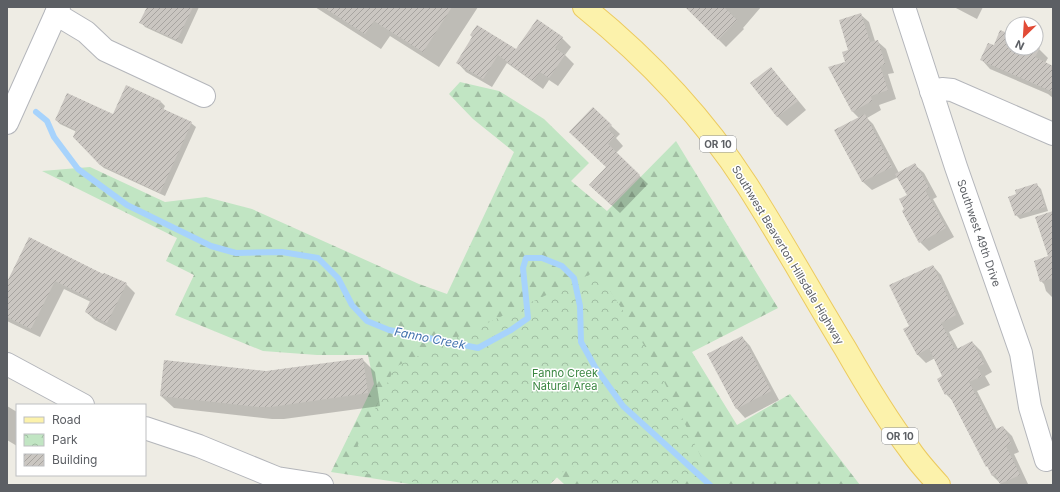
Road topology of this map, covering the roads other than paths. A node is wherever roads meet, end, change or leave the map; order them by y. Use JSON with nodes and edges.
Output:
{"nodes":[{"id":1,"x":584,"y":7,"type":"edge"},
{"id":2,"x":904,"y":7,"type":"edge"},
{"id":3,"x":58,"y":10,"type":"edge"},
{"id":4,"x":931,"y":91,"type":"junction"},
{"id":5,"x":204,"y":96,"type":"dead end"},
{"id":6,"x":7,"y":123,"type":"edge"},
{"id":7,"x":1053,"y":134,"type":"edge"},
{"id":8,"x":7,"y":364,"type":"edge"},
{"id":9,"x":82,"y":404,"type":"edge"},
{"id":10,"x":146,"y":428,"type":"edge"},
{"id":11,"x":1046,"y":460,"type":"dead end"},
{"id":12,"x":277,"y":482,"type":"edge"},
{"id":13,"x":322,"y":485,"type":"edge"},
{"id":14,"x":939,"y":485,"type":"edge"}],
"edges":[{"from":1,"to":14,"type":"main road","name":"Southwest Beaverton Hillsdale Highway","number":"OR 10"},
{"from":2,"to":4,"type":"street","name":"Southwest 49th Drive"},
{"from":3,"to":5,"type":"street"},
{"from":3,"to":6,"type":"street"},
{"from":4,"to":7,"type":"street"},
{"from":4,"to":11,"type":"street","name":"Southwest 49th Drive"},
{"from":8,"to":9,"type":"street"},
{"from":10,"to":12,"type":"street"},
{"from":12,"to":13,"type":"street"}]}
